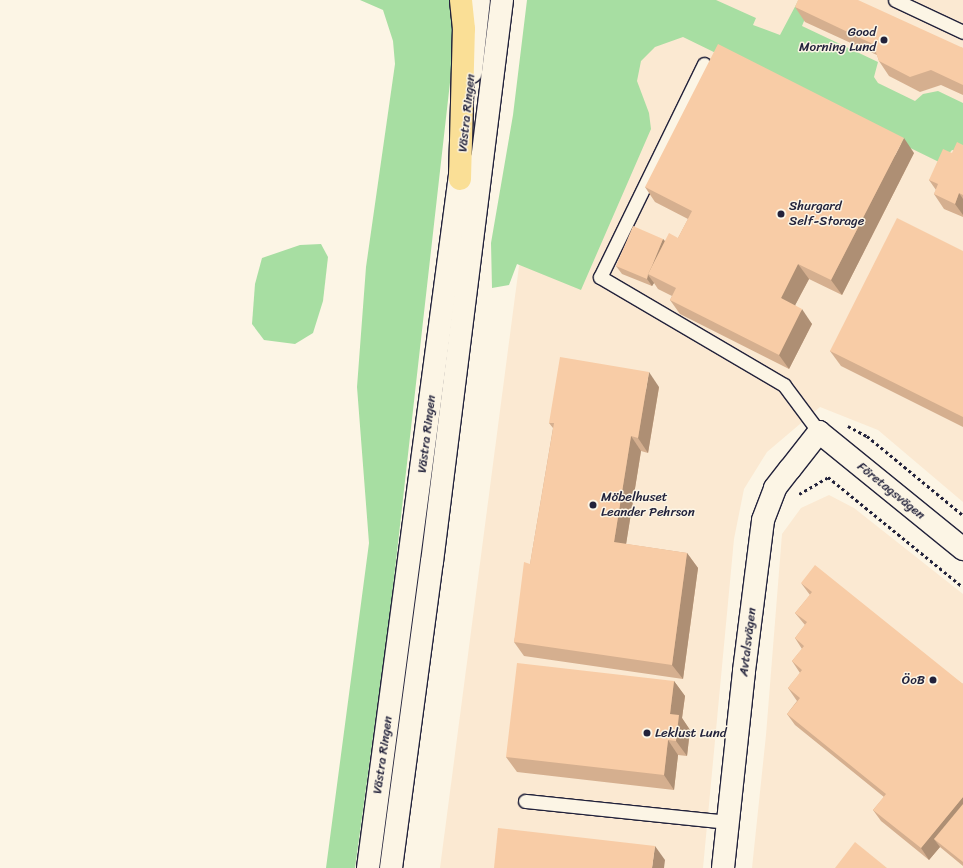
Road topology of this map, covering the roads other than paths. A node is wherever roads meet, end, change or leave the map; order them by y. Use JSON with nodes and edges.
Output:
{"nodes":[{"id":1,"x":461,"y":0,"type":"edge"},
{"id":2,"x":479,"y":0,"type":"edge"},
{"id":3,"x":502,"y":0,"type":"edge"},
{"id":4,"x":895,"y":0,"type":"edge"},
{"id":5,"x":963,"y":32,"type":"edge"},
{"id":6,"x":704,"y":64,"type":"dead end"},
{"id":7,"x":460,"y":179,"type":"junction"},
{"id":8,"x":819,"y":432,"type":"junction"},
{"id":9,"x":963,"y":549,"type":"edge"},
{"id":10,"x":525,"y":801,"type":"dead end"},
{"id":11,"x":729,"y":822,"type":"junction"},
{"id":12,"x":368,"y":868,"type":"edge"},
{"id":13,"x":391,"y":868,"type":"edge"},
{"id":14,"x":723,"y":868,"type":"edge"}],
"edges":[{"from":1,"to":7,"type":"main road"},
{"from":2,"to":7,"type":"main road","name":"Västra Ringen"},
{"from":3,"to":13,"type":"main road","name":"Västra Ringen"},
{"from":4,"to":5,"type":"lane"},
{"from":6,"to":8,"type":"lane"},
{"from":7,"to":12,"type":"main road","name":"Västra Ringen"},
{"from":8,"to":9,"type":"main road","name":"Företagsvägen"},
{"from":8,"to":11,"type":"main road","name":"Avtalsvägen"},
{"from":10,"to":11,"type":"lane"},
{"from":11,"to":14,"type":"main road","name":"Avtalsvägen"}]}
